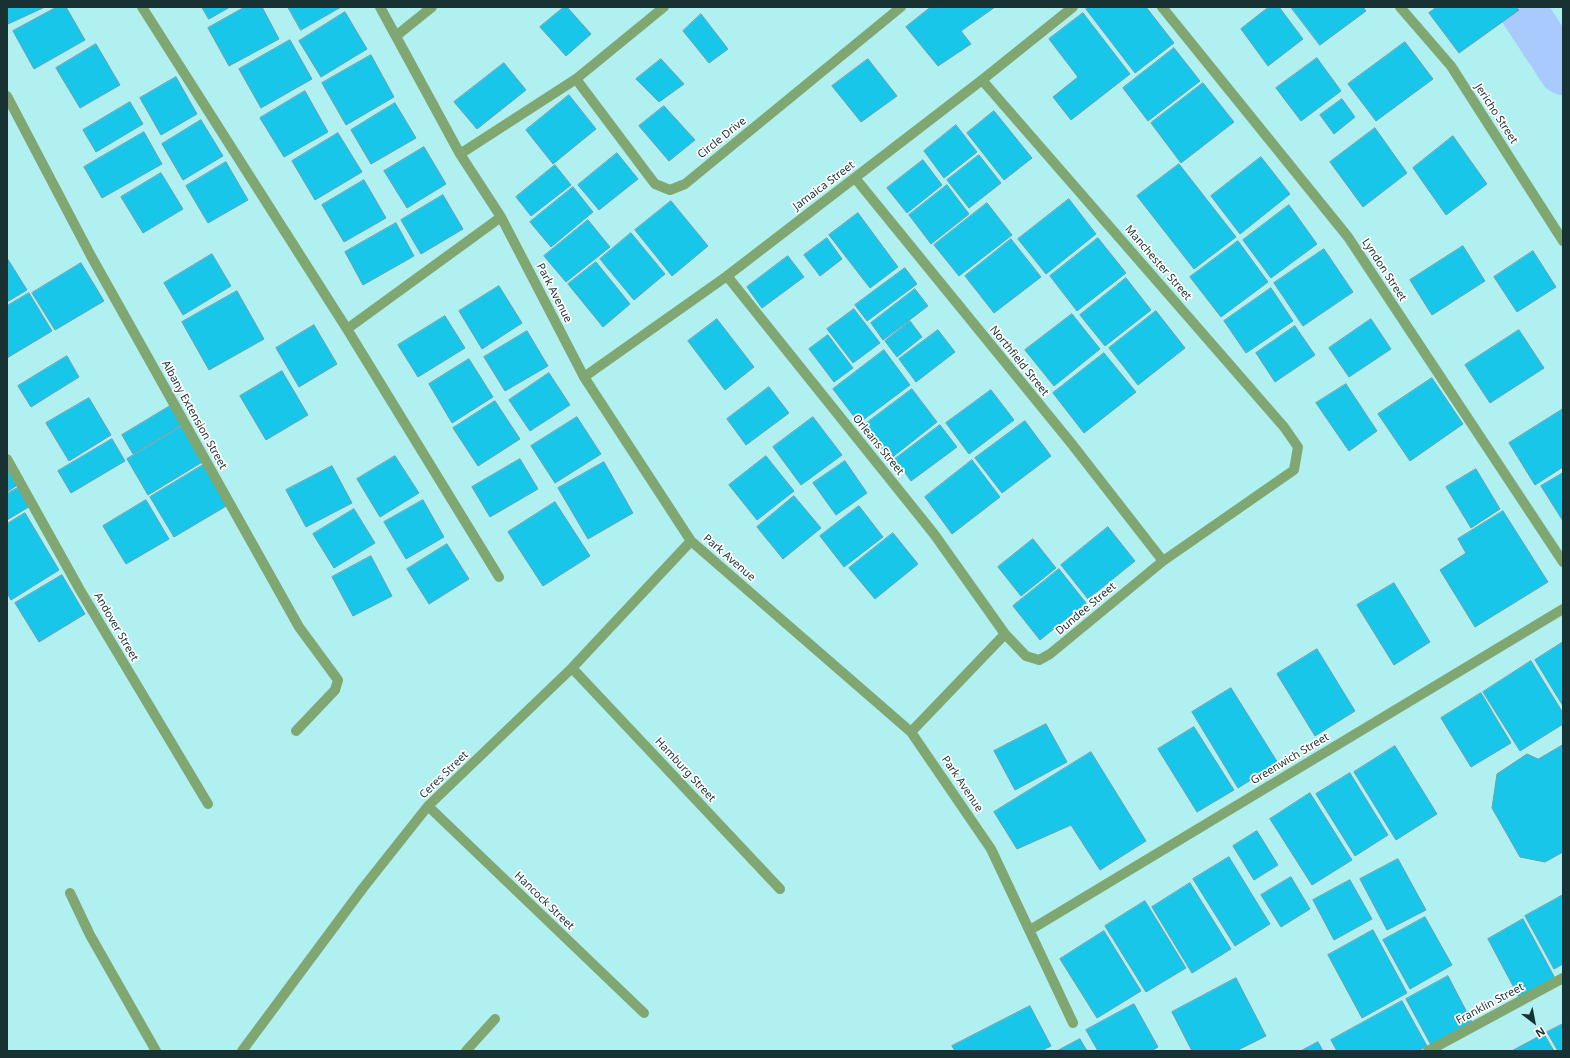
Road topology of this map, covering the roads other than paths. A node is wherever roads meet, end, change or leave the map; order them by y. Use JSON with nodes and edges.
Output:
{"nodes":[{"id":1,"x":142,"y":7,"type":"edge"},
{"id":2,"x":380,"y":7,"type":"edge"},
{"id":3,"x":432,"y":7,"type":"edge"},
{"id":4,"x":664,"y":7,"type":"edge"},
{"id":5,"x":901,"y":7,"type":"edge"},
{"id":6,"x":1073,"y":7,"type":"edge"},
{"id":7,"x":1162,"y":7,"type":"edge"},
{"id":8,"x":1400,"y":7,"type":"edge"},
{"id":9,"x":396,"y":36,"type":"junction"},
{"id":10,"x":576,"y":79,"type":"junction"},
{"id":11,"x":982,"y":80,"type":"junction"},
{"id":12,"x":7,"y":96,"type":"edge"},
{"id":13,"x":460,"y":154,"type":"junction"},
{"id":14,"x":855,"y":178,"type":"junction"},
{"id":15,"x":501,"y":217,"type":"junction"},
{"id":16,"x":1563,"y":241,"type":"edge"},
{"id":17,"x":727,"y":276,"type":"junction"},
{"id":18,"x":347,"y":329,"type":"junction"},
{"id":19,"x":584,"y":377,"type":"junction"},
{"id":20,"x":7,"y":459,"type":"edge"},
{"id":21,"x":1294,"y":470,"type":"joint"},
{"id":22,"x":691,"y":541,"type":"junction"},
{"id":23,"x":1163,"y":561,"type":"junction"},
{"id":24,"x":1563,"y":562,"type":"edge"},
{"id":25,"x":499,"y":576,"type":"dead end"},
{"id":26,"x":1563,"y":609,"type":"edge"},
{"id":27,"x":1005,"y":634,"type":"junction"},
{"id":28,"x":572,"y":668,"type":"junction"},
{"id":29,"x":296,"y":731,"type":"dead end"},
{"id":30,"x":911,"y":732,"type":"junction"},
{"id":31,"x":208,"y":804,"type":"dead end"},
{"id":32,"x":428,"y":806,"type":"junction"},
{"id":33,"x":780,"y":889,"type":"dead end"},
{"id":34,"x":70,"y":893,"type":"dead end"},
{"id":35,"x":1030,"y":930,"type":"junction"},
{"id":36,"x":1563,"y":978,"type":"edge"},
{"id":37,"x":644,"y":1013,"type":"dead end"},
{"id":38,"x":495,"y":1019,"type":"dead end"},
{"id":39,"x":1073,"y":1023,"type":"dead end"},
{"id":40,"x":156,"y":1051,"type":"edge"},
{"id":41,"x":242,"y":1051,"type":"edge"},
{"id":42,"x":466,"y":1051,"type":"edge"},
{"id":43,"x":1428,"y":1051,"type":"edge"}],
"edges":[{"from":1,"to":18,"type":"street"},
{"from":2,"to":9,"type":"street","name":"Park Avenue"},
{"from":3,"to":9,"type":"street"},
{"from":4,"to":10,"type":"street"},
{"from":5,"to":10,"type":"street","name":"Circle Drive"},
{"from":6,"to":11,"type":"street","name":"Jamaica Street"},
{"from":7,"to":24,"type":"street","name":"Lyndon Street"},
{"from":8,"to":16,"type":"street","name":"Jericho Street"},
{"from":9,"to":13,"type":"street","name":"Park Avenue"},
{"from":10,"to":13,"type":"street"},
{"from":11,"to":14,"type":"street","name":"Jamaica Street"},
{"from":11,"to":21,"type":"street","name":"Manchester Street"},
{"from":12,"to":29,"type":"street","name":"Albany Extension Street"},
{"from":13,"to":15,"type":"street","name":"Park Avenue"},
{"from":14,"to":17,"type":"street","name":"Jamaica Street"},
{"from":14,"to":23,"type":"street","name":"Northfield Street"},
{"from":15,"to":18,"type":"street"},
{"from":15,"to":19,"type":"street","name":"Park Avenue"},
{"from":17,"to":19,"type":"street","name":"Jamaica Street"},
{"from":17,"to":27,"type":"street","name":"Orleans Street"},
{"from":18,"to":25,"type":"street"},
{"from":19,"to":22,"type":"street","name":"Park Avenue"},
{"from":20,"to":31,"type":"street","name":"Andover Street"},
{"from":21,"to":23,"type":"street","name":"Dundee Street"},
{"from":22,"to":28,"type":"street","name":"Ceres Street"},
{"from":22,"to":30,"type":"street","name":"Park Avenue"},
{"from":23,"to":27,"type":"street","name":"Dundee Street"},
{"from":26,"to":35,"type":"street","name":"Greenwich Street"},
{"from":27,"to":30,"type":"street"},
{"from":28,"to":32,"type":"street","name":"Ceres Street"},
{"from":28,"to":33,"type":"street","name":"Hamburg Street"},
{"from":30,"to":35,"type":"street","name":"Park Avenue"},
{"from":32,"to":37,"type":"street","name":"Hancock Street"},
{"from":32,"to":41,"type":"street","name":"Ceres Street"},
{"from":34,"to":40,"type":"street"},
{"from":35,"to":39,"type":"street","name":"Park Avenue"},
{"from":36,"to":43,"type":"street","name":"Franklin Street"},
{"from":38,"to":42,"type":"street"}]}
